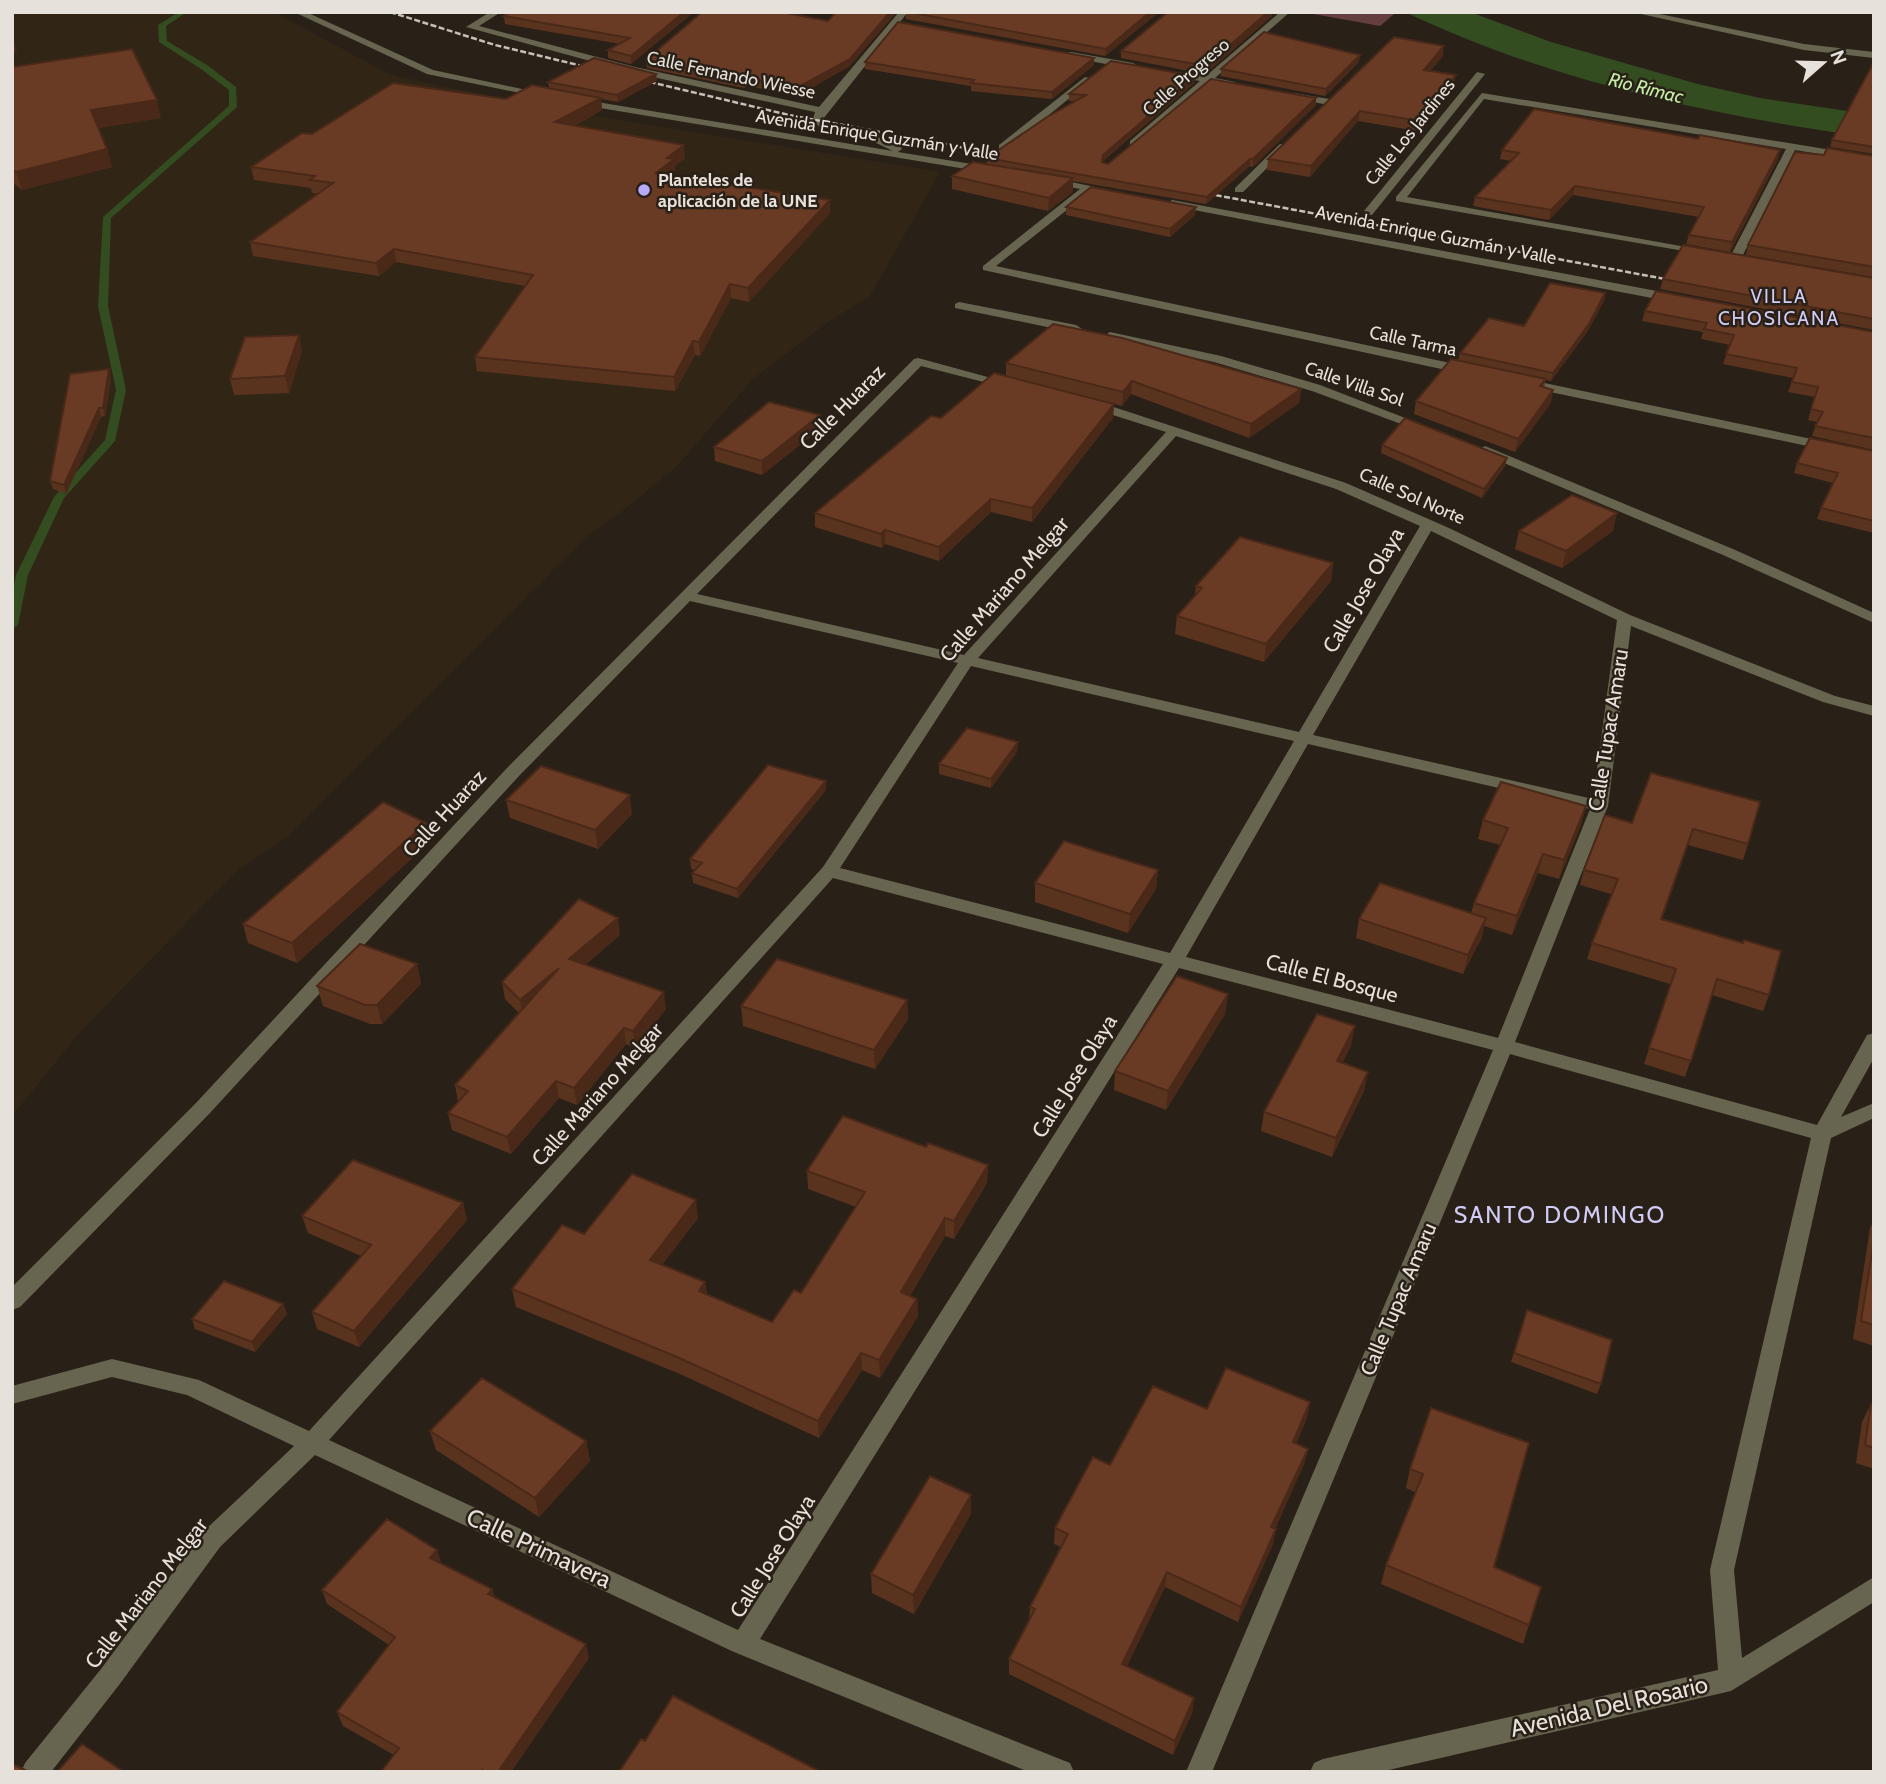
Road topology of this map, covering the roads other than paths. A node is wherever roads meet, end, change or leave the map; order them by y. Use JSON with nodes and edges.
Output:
{"nodes":[{"id":1,"x":298,"y":12,"type":"edge"},
{"id":2,"x":497,"y":12,"type":"edge"},
{"id":3,"x":904,"y":12,"type":"edge"},
{"id":4,"x":1286,"y":12,"type":"edge"},
{"id":5,"x":1636,"y":12,"type":"edge"},
{"id":6,"x":895,"y":23,"type":"junction"},
{"id":7,"x":909,"y":26,"type":"edge"},
{"id":8,"x":1056,"y":52,"type":"edge"},
{"id":9,"x":1119,"y":54,"type":"edge"},
{"id":10,"x":1874,"y":55,"type":"edge"},
{"id":11,"x":644,"y":62,"type":"edge"},
{"id":12,"x":1110,"y":62,"type":"junction"},
{"id":13,"x":1146,"y":69,"type":"edge"},
{"id":14,"x":634,"y":70,"type":"junction"},
{"id":15,"x":1158,"y":71,"type":"edge"},
{"id":16,"x":1479,"y":74,"type":"dead end"},
{"id":17,"x":1207,"y":80,"type":"junction"},
{"id":18,"x":1247,"y":87,"type":"edge"},
{"id":19,"x":1339,"y":92,"type":"edge"},
{"id":20,"x":1288,"y":94,"type":"edge"},
{"id":21,"x":1329,"y":102,"type":"junction"},
{"id":22,"x":822,"y":111,"type":"junction"},
{"id":23,"x":1319,"y":112,"type":"edge"},
{"id":24,"x":1289,"y":141,"type":"edge"},
{"id":25,"x":1003,"y":147,"type":"edge"},
{"id":26,"x":1792,"y":147,"type":"junction"},
{"id":27,"x":1128,"y":149,"type":"edge"},
{"id":28,"x":916,"y":158,"type":"junction"},
{"id":29,"x":1874,"y":160,"type":"edge"},
{"id":30,"x":1009,"y":174,"type":"edge"},
{"id":31,"x":1035,"y":178,"type":"edge"},
{"id":32,"x":1088,"y":188,"type":"junction"},
{"id":33,"x":1239,"y":190,"type":"dead end"},
{"id":34,"x":1129,"y":195,"type":"edge"},
{"id":35,"x":1157,"y":200,"type":"edge"},
{"id":36,"x":1367,"y":213,"type":"dead end"},
{"id":37,"x":1735,"y":259,"type":"junction"},
{"id":38,"x":1747,"y":261,"type":"edge"},
{"id":39,"x":1685,"y":300,"type":"edge"},
{"id":40,"x":959,"y":306,"type":"dead end"},
{"id":41,"x":1478,"y":372,"type":"edge"},
{"id":42,"x":1505,"y":378,"type":"edge"},
{"id":43,"x":1019,"y":387,"type":"edge"},
{"id":44,"x":1083,"y":402,"type":"edge"},
{"id":45,"x":1174,"y":431,"type":"junction"},
{"id":46,"x":1433,"y":431,"type":"edge"},
{"id":47,"x":1473,"y":445,"type":"edge"},
{"id":48,"x":1874,"y":456,"type":"edge"},
{"id":49,"x":1428,"y":524,"type":"junction"},
{"id":50,"x":685,"y":596,"type":"junction"},
{"id":51,"x":1625,"y":618,"type":"junction"},
{"id":52,"x":1874,"y":619,"type":"edge"},
{"id":53,"x":967,"y":661,"type":"junction"},
{"id":54,"x":1874,"y":711,"type":"edge"},
{"id":55,"x":1303,"y":738,"type":"junction"},
{"id":56,"x":1600,"y":807,"type":"junction"},
{"id":57,"x":828,"y":871,"type":"junction"},
{"id":58,"x":1175,"y":960,"type":"junction"},
{"id":59,"x":1874,"y":1040,"type":"edge"},
{"id":60,"x":1504,"y":1046,"type":"junction"},
{"id":61,"x":1874,"y":1110,"type":"edge"},
{"id":62,"x":1822,"y":1134,"type":"junction"},
{"id":63,"x":12,"y":1301,"type":"edge"},
{"id":64,"x":12,"y":1395,"type":"edge"},
{"id":65,"x":313,"y":1443,"type":"junction"},
{"id":66,"x":1874,"y":1588,"type":"edge"},
{"id":67,"x":743,"y":1644,"type":"junction"},
{"id":68,"x":1731,"y":1679,"type":"junction"},
{"id":69,"x":34,"y":1772,"type":"edge"},
{"id":70,"x":1061,"y":1772,"type":"edge"},
{"id":71,"x":1199,"y":1772,"type":"edge"},
{"id":72,"x":1323,"y":1772,"type":"edge"}],
"edges":[{"from":1,"to":28,"type":"street","name":"Avenida Enrique Guzmán y Valle"},
{"from":2,"to":14,"type":"street","name":"Calle Fernando Wiesse"},
{"from":3,"to":6,"type":"street"},
{"from":4,"to":17,"type":"street","name":"Calle Progreso"},
{"from":5,"to":10,"type":"street"},
{"from":6,"to":7,"type":"street"},
{"from":6,"to":22,"type":"street"},
{"from":8,"to":12,"type":"street"},
{"from":9,"to":12,"type":"street"},
{"from":11,"to":14,"type":"street"},
{"from":12,"to":13,"type":"street"},
{"from":12,"to":25,"type":"street"},
{"from":14,"to":22,"type":"street","name":"Calle Fernando Wiesse"},
{"from":15,"to":17,"type":"street"},
{"from":16,"to":36,"type":"street","name":"Calle Los Jardines"},
{"from":17,"to":18,"type":"street"},
{"from":17,"to":27,"type":"street","name":"Calle Progreso"},
{"from":19,"to":21,"type":"street"},
{"from":20,"to":21,"type":"street"},
{"from":21,"to":23,"type":"street"},
{"from":22,"to":28,"type":"street"},
{"from":24,"to":33,"type":"street"},
{"from":26,"to":29,"type":"street"},
{"from":26,"to":37,"type":"street"},
{"from":26,"to":37,"type":"street"},
{"from":28,"to":30,"type":"street","name":"Avenida Enrique Guzmán y Valle"},
{"from":31,"to":32,"type":"street"},
{"from":32,"to":34,"type":"street"},
{"from":32,"to":41,"type":"street","name":"Calle Tarma"},
{"from":35,"to":39,"type":"street","name":"Avenida Enrique Guzmán y Valle"},
{"from":37,"to":38,"type":"street"},
{"from":40,"to":46,"type":"street","name":"Calle Villa Sol"},
{"from":42,"to":48,"type":"street"},
{"from":43,"to":50,"type":"street","name":"Calle Huaraz"},
{"from":44,"to":45,"type":"street","name":"Calle Sol Norte"},
{"from":45,"to":49,"type":"street","name":"Calle Sol Norte"},
{"from":45,"to":53,"type":"street","name":"Calle Mariano Melgar"},
{"from":47,"to":52,"type":"street"},
{"from":49,"to":51,"type":"street","name":"Calle Sol Norte"},
{"from":49,"to":55,"type":"street","name":"Calle Jose Olaya"},
{"from":50,"to":53,"type":"street"},
{"from":50,"to":63,"type":"street","name":"Calle Huaraz"},
{"from":51,"to":54,"type":"street","name":"Calle Sol Norte"},
{"from":51,"to":56,"type":"street","name":"Calle Tupac Amaru"},
{"from":53,"to":55,"type":"street"},
{"from":53,"to":57,"type":"street","name":"Calle Mariano Melgar"},
{"from":55,"to":56,"type":"street"},
{"from":55,"to":58,"type":"street","name":"Calle Jose Olaya"},
{"from":56,"to":60,"type":"street","name":"Calle Tupac Amaru"},
{"from":57,"to":58,"type":"street","name":"Calle El Bosque"},
{"from":57,"to":65,"type":"street","name":"Calle Mariano Melgar"},
{"from":58,"to":60,"type":"street","name":"Calle El Bosque"},
{"from":58,"to":67,"type":"street","name":"Calle Jose Olaya"},
{"from":59,"to":62,"type":"street"},
{"from":60,"to":62,"type":"street","name":"Calle El Bosque"},
{"from":60,"to":71,"type":"street","name":"Calle Tupac Amaru"},
{"from":61,"to":62,"type":"street"},
{"from":62,"to":68,"type":"street"},
{"from":64,"to":65,"type":"street","name":"Calle Primavera"},
{"from":65,"to":67,"type":"street","name":"Calle Primavera"},
{"from":65,"to":69,"type":"street","name":"Calle Mariano Melgar"},
{"from":66,"to":68,"type":"street","name":"Avenida Del Rosario"},
{"from":67,"to":70,"type":"street","name":"Calle Primavera"},
{"from":68,"to":72,"type":"street","name":"Avenida Del Rosario"}]}
